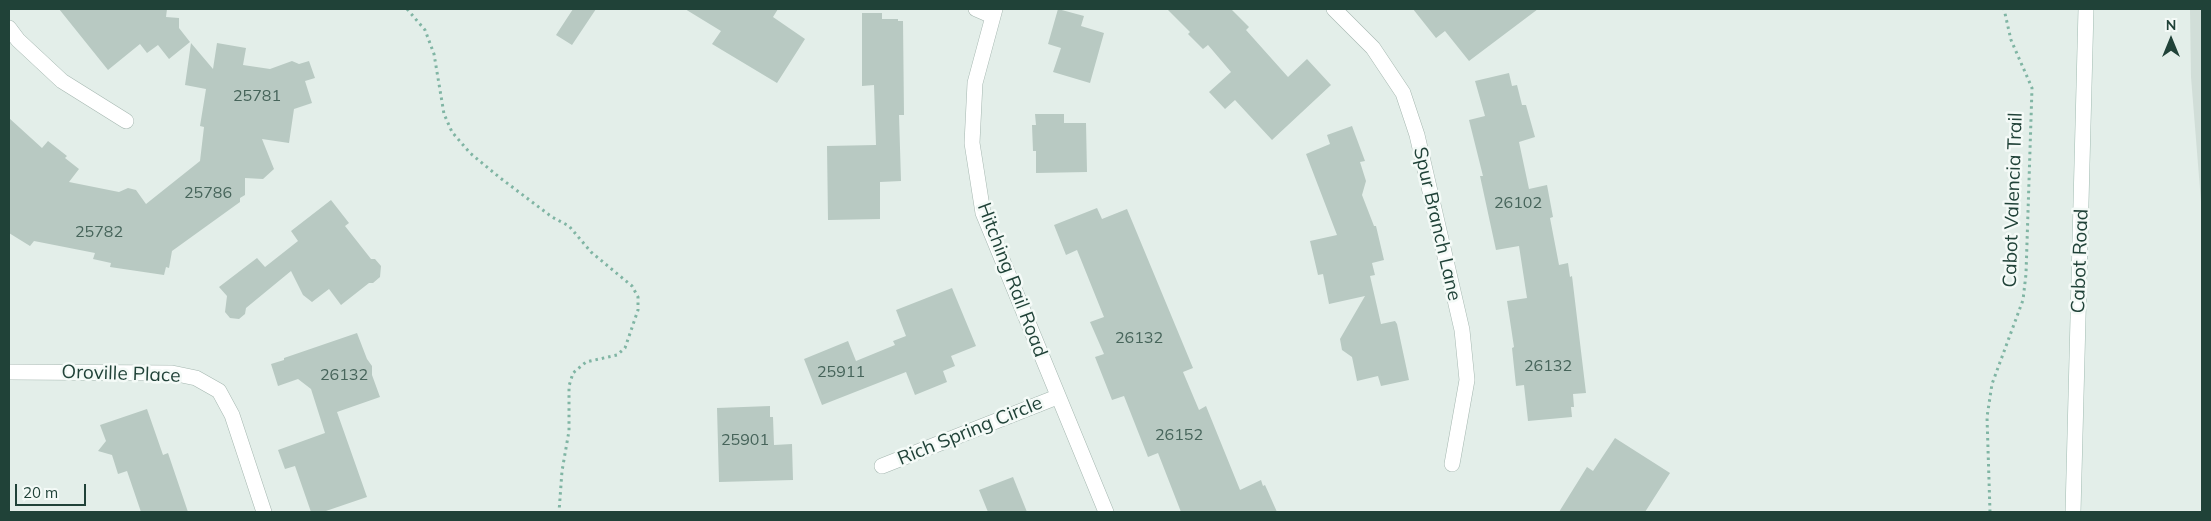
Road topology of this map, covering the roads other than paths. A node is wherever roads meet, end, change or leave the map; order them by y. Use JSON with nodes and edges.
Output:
{"nodes":[{"id":1,"x":976,"y":9,"type":"edge"},
{"id":2,"x":1334,"y":9,"type":"edge"},
{"id":3,"x":2086,"y":9,"type":"edge"},
{"id":4,"x":994,"y":12,"type":"edge"},
{"id":5,"x":9,"y":28,"type":"edge"},
{"id":6,"x":126,"y":121,"type":"dead end"},
{"id":7,"x":9,"y":372,"type":"edge"},
{"id":8,"x":1057,"y":397,"type":"junction"},
{"id":9,"x":1452,"y":464,"type":"dead end"},
{"id":10,"x":882,"y":466,"type":"dead end"},
{"id":11,"x":264,"y":512,"type":"edge"},
{"id":12,"x":1106,"y":512,"type":"edge"},
{"id":13,"x":2073,"y":512,"type":"edge"}],
"edges":[{"from":1,"to":4,"type":"street"},
{"from":2,"to":9,"type":"street","name":"Spur Branch Lane"},
{"from":3,"to":13,"type":"street","name":"Cabot Road"},
{"from":4,"to":8,"type":"street","name":"Hitching Rail Road"},
{"from":5,"to":6,"type":"street"},
{"from":7,"to":11,"type":"street","name":"Oroville Place"},
{"from":8,"to":10,"type":"street","name":"Rich Spring Circle"},
{"from":8,"to":12,"type":"street","name":"Hitching Rail Road"}]}
